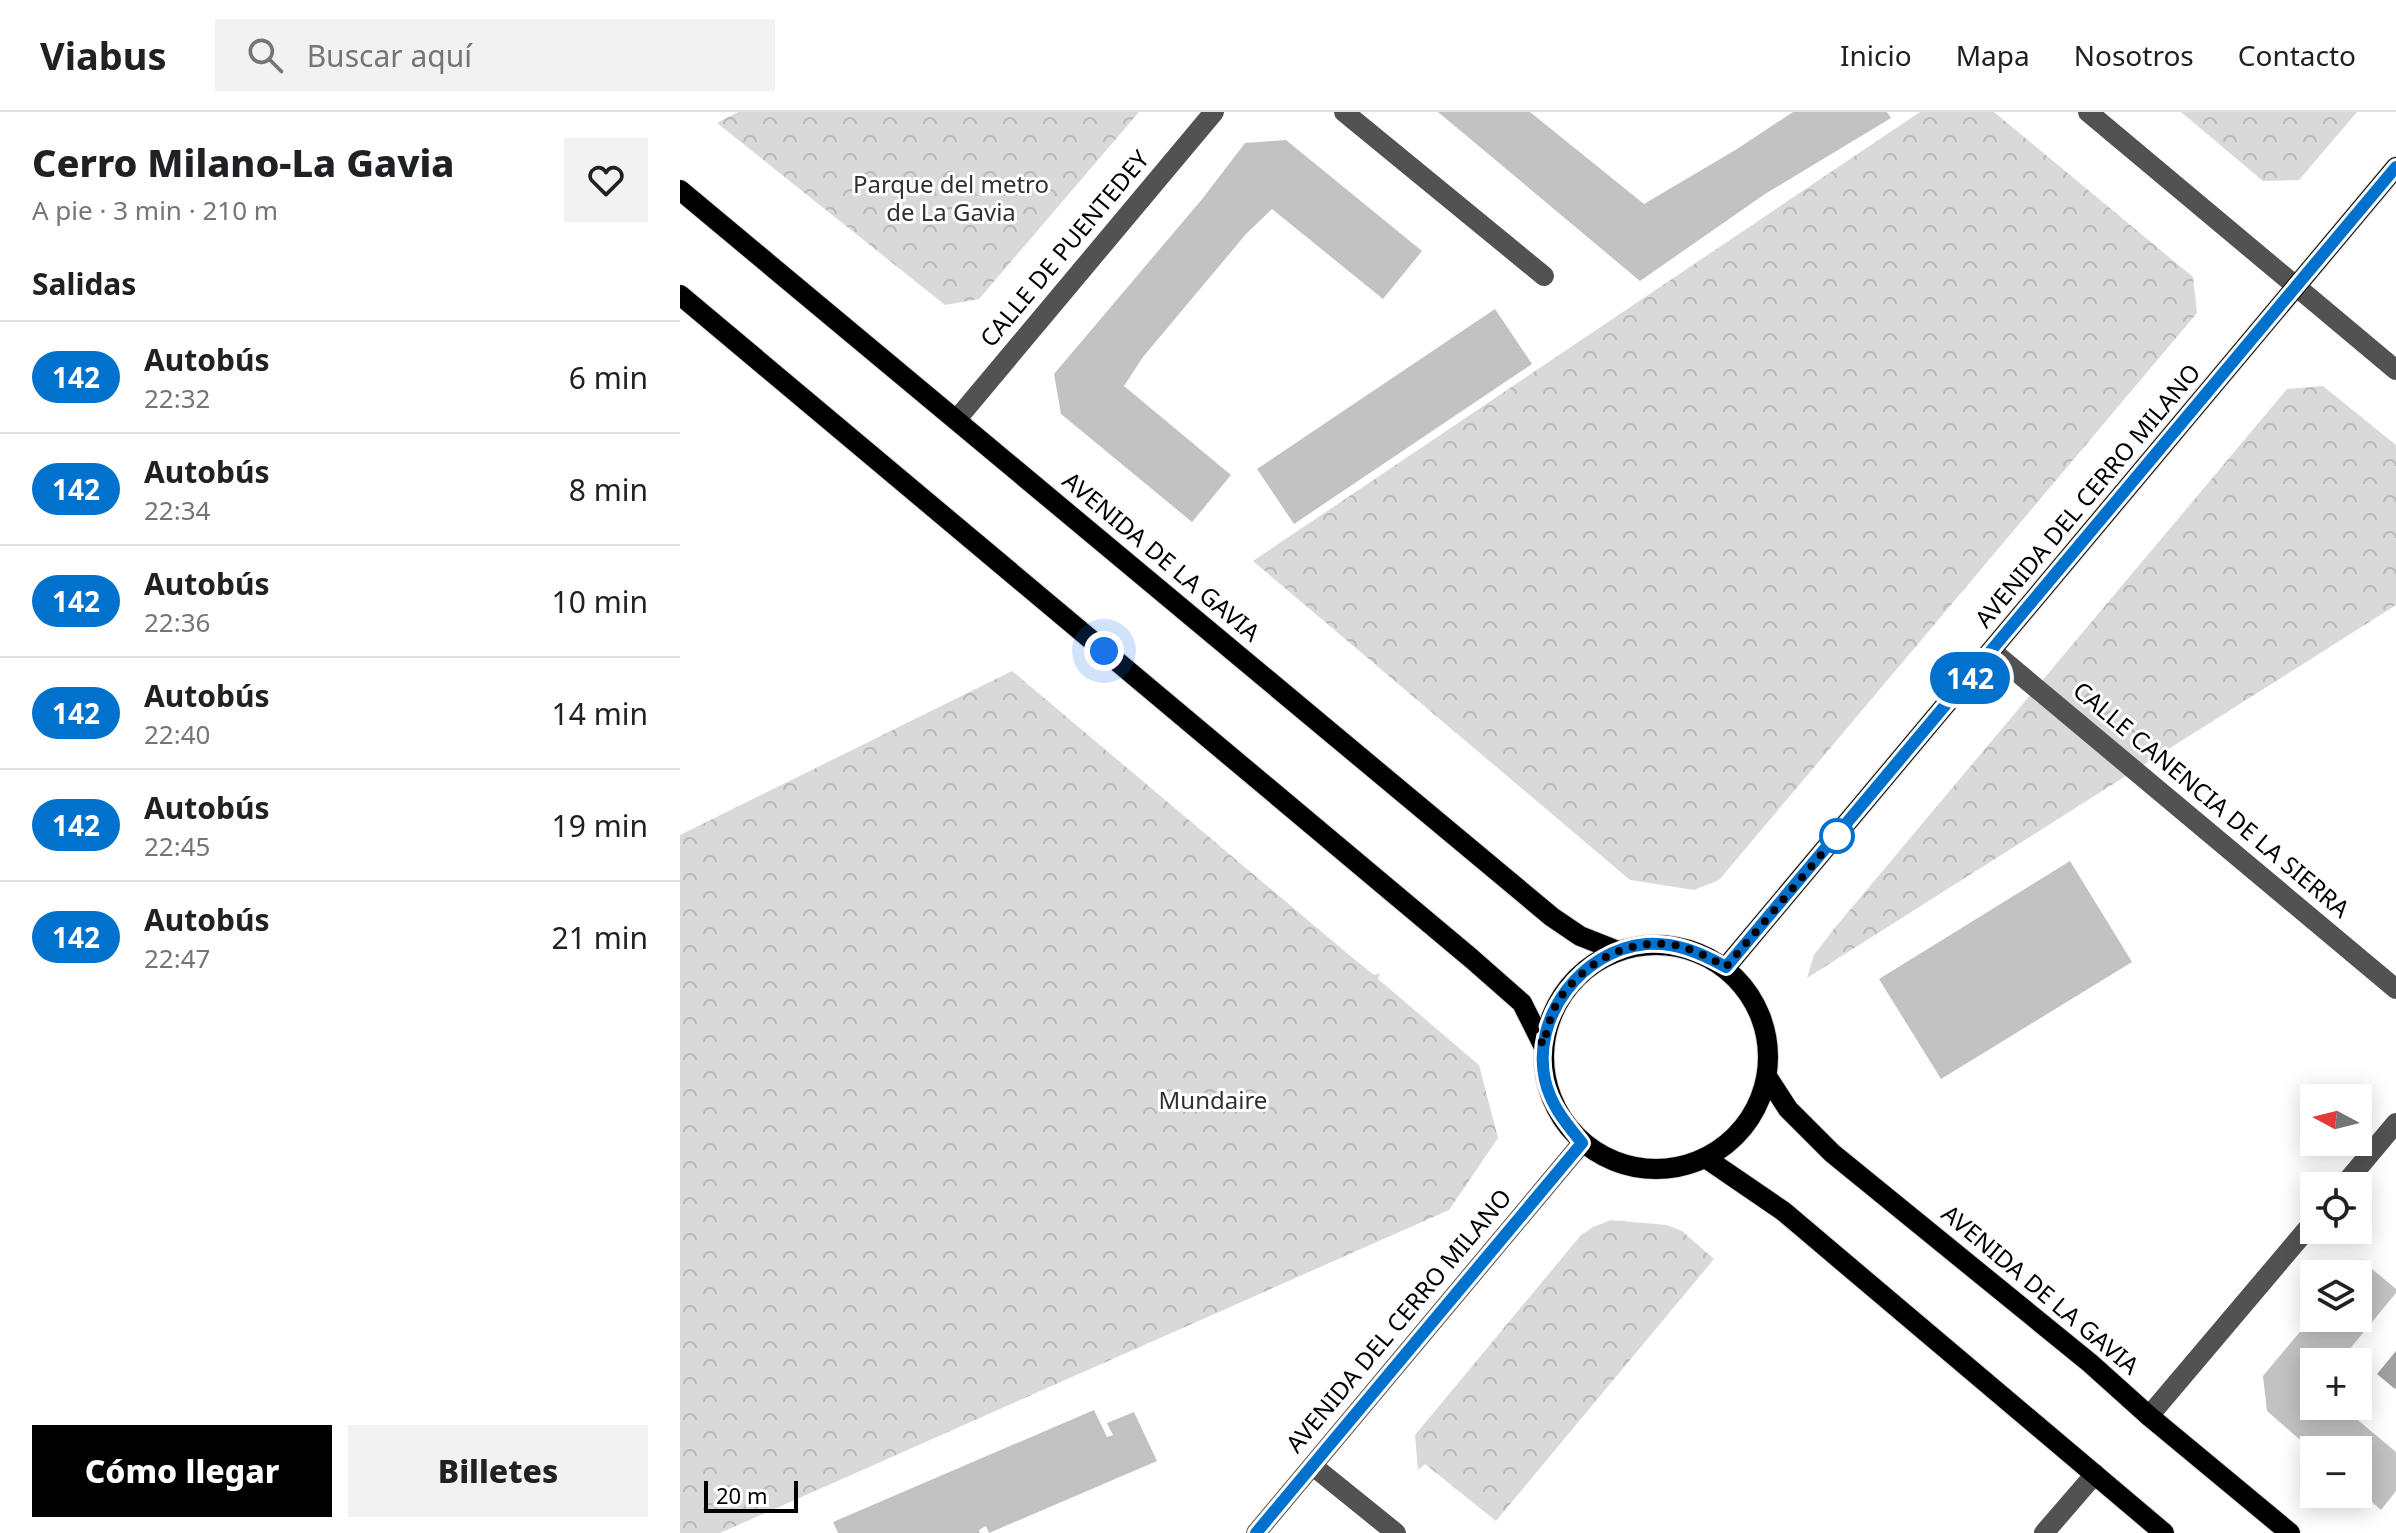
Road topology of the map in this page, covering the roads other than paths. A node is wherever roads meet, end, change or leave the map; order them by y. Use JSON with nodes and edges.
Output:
{"nodes":[{"id":1,"x":1214,"y":112,"type":"edge"},
{"id":2,"x":1344,"y":112,"type":"edge"},
{"id":3,"x":2088,"y":112,"type":"edge"},
{"id":4,"x":2396,"y":167,"type":"edge"},
{"id":5,"x":680,"y":190,"type":"edge"},
{"id":6,"x":1544,"y":276,"type":"dead end"},
{"id":7,"x":2297,"y":286,"type":"junction"},
{"id":8,"x":680,"y":295,"type":"edge"},
{"id":9,"x":2396,"y":370,"type":"edge"},
{"id":10,"x":957,"y":419,"type":"junction"},
{"id":11,"x":1992,"y":651,"type":"junction"},
{"id":12,"x":1618,"y":951,"type":"junction"},
{"id":13,"x":1726,"y":967,"type":"junction"},
{"id":14,"x":2396,"y":989,"type":"edge"},
{"id":15,"x":1543,"y":1045,"type":"junction"},
{"id":16,"x":1768,"y":1078,"type":"junction"},
{"id":17,"x":2396,"y":1123,"type":"edge"},
{"id":18,"x":1582,"y":1143,"type":"junction"},
{"id":19,"x":1707,"y":1159,"type":"junction"},
{"id":20,"x":2355,"y":1172,"type":"edge"},
{"id":21,"x":2300,"y":1238,"type":"edge"},
{"id":22,"x":2149,"y":1416,"type":"junction"},
{"id":23,"x":1313,"y":1466,"type":"junction"},
{"id":24,"x":2095,"y":1474,"type":"junction"},
{"id":25,"x":1256,"y":1533,"type":"edge"},
{"id":26,"x":1396,"y":1533,"type":"edge"},
{"id":27,"x":2044,"y":1533,"type":"edge"},
{"id":28,"x":2164,"y":1533,"type":"edge"},
{"id":29,"x":2290,"y":1533,"type":"edge"}],
"edges":[{"from":1,"to":10,"type":"street","name":"CALLE DE PUENTEDEY"},
{"from":2,"to":6,"type":"street"},
{"from":3,"to":7,"type":"street"},
{"from":4,"to":7,"type":"main road","name":"AVENIDA DEL CERRO MILANO"},
{"from":5,"to":10,"type":"main road","name":"AVENIDA DE LA GAVIA"},
{"from":7,"to":9,"type":"street"},
{"from":7,"to":11,"type":"main road","name":"AVENIDA DEL CERRO MILANO"},
{"from":8,"to":15,"type":"main road"},
{"from":10,"to":12,"type":"main road","name":"AVENIDA DE LA GAVIA"},
{"from":11,"to":13,"type":"main road","name":"AVENIDA DEL CERRO MILANO"},
{"from":11,"to":14,"type":"street","name":"CALLE CANENCIA DE LA SIERRA"},
{"from":12,"to":13,"type":"main road"},
{"from":12,"to":15,"type":"main road"},
{"from":13,"to":16,"type":"main road"},
{"from":15,"to":18,"type":"main road"},
{"from":16,"to":19,"type":"main road"},
{"from":16,"to":22,"type":"main road","name":"AVENIDA DE LA GAVIA"},
{"from":17,"to":20,"type":"street"},
{"from":18,"to":19,"type":"main road"},
{"from":18,"to":23,"type":"street","name":"AVENIDA DEL CERRO MILANO"},
{"from":19,"to":24,"type":"main road"},
{"from":21,"to":22,"type":"street"},
{"from":22,"to":29,"type":"main road","name":"AVENIDA DE LA GAVIA"},
{"from":23,"to":25,"type":"street","name":"AVENIDA DEL CERRO MILANO"},
{"from":23,"to":26,"type":"street"},
{"from":24,"to":27,"type":"street"},
{"from":24,"to":28,"type":"main road"}]}
